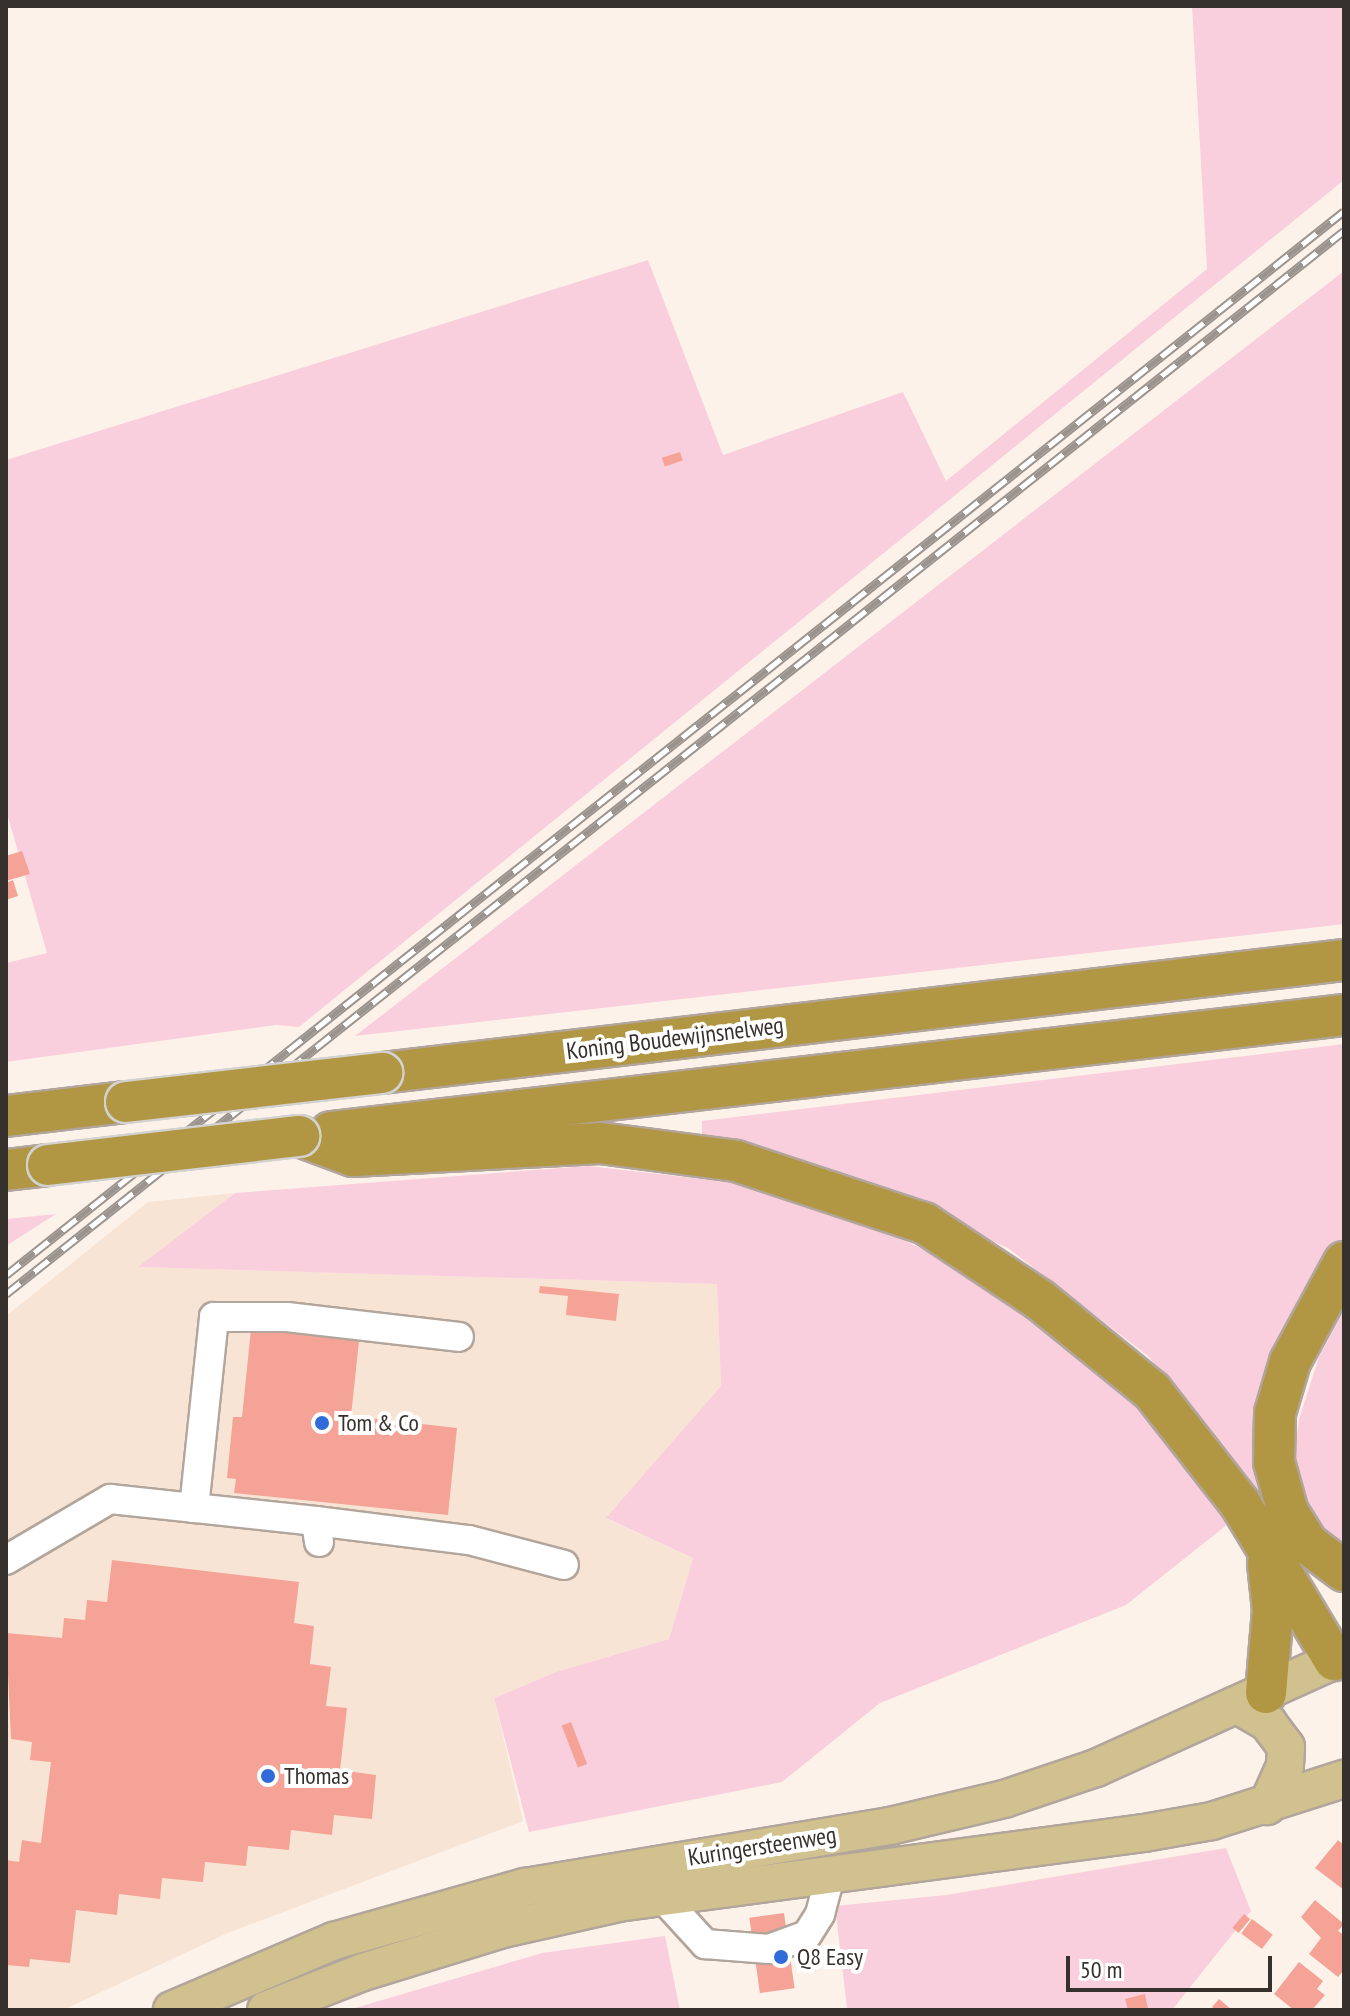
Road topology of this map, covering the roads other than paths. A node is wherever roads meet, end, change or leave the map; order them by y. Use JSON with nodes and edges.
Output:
{"nodes":[{"id":1,"x":1344,"y":960,"type":"edge"},
{"id":2,"x":1344,"y":1015,"type":"edge"},
{"id":3,"x":6,"y":1116,"type":"edge"},
{"id":4,"x":299,"y":1136,"type":"junction"},
{"id":5,"x":6,"y":1170,"type":"edge"},
{"id":6,"x":1344,"y":1262,"type":"edge"},
{"id":7,"x":459,"y":1337,"type":"dead end"},
{"id":8,"x":194,"y":1508,"type":"junction"},
{"id":9,"x":1267,"y":1551,"type":"junction"},
{"id":10,"x":6,"y":1560,"type":"edge"},
{"id":11,"x":564,"y":1565,"type":"dead end"},
{"id":12,"x":1344,"y":1571,"type":"edge"},
{"id":13,"x":1341,"y":1663,"type":"edge"},
{"id":14,"x":1253,"y":1699,"type":"junction"},
{"id":15,"x":1344,"y":1779,"type":"edge"},
{"id":16,"x":1267,"y":1806,"type":"junction"},
{"id":17,"x":831,"y":1873,"type":"junction"},
{"id":18,"x":662,"y":1897,"type":"junction"},
{"id":19,"x":172,"y":2010,"type":"edge"},
{"id":20,"x":266,"y":2010,"type":"edge"}],
"edges":[{"from":1,"to":3,"type":"highway","name":"Koning Boudewijnsnelweg","bridge":true},
{"from":2,"to":4,"type":"highway"},
{"from":4,"to":5,"type":"highway","bridge":true},
{"from":4,"to":9,"type":"highway"},
{"from":6,"to":12,"type":"highway"},
{"from":7,"to":8,"type":"lane"},
{"from":8,"to":10,"type":"lane"},
{"from":8,"to":11,"type":"lane"},
{"from":9,"to":13,"type":"highway"},
{"from":9,"to":14,"type":"highway"},
{"from":13,"to":14,"type":"main road","name":"Kuringersteenweg"},
{"from":14,"to":16,"type":"main road"},
{"from":14,"to":19,"type":"main road","name":"Kuringersteenweg"},
{"from":15,"to":16,"type":"main road","name":"Kuringersteenweg"},
{"from":16,"to":17,"type":"main road","name":"Kuringersteenweg"},
{"from":17,"to":18,"type":"main road","name":"Kuringersteenweg"},
{"from":17,"to":18,"type":"lane"},
{"from":18,"to":20,"type":"main road","name":"Kuringersteenweg"}]}
